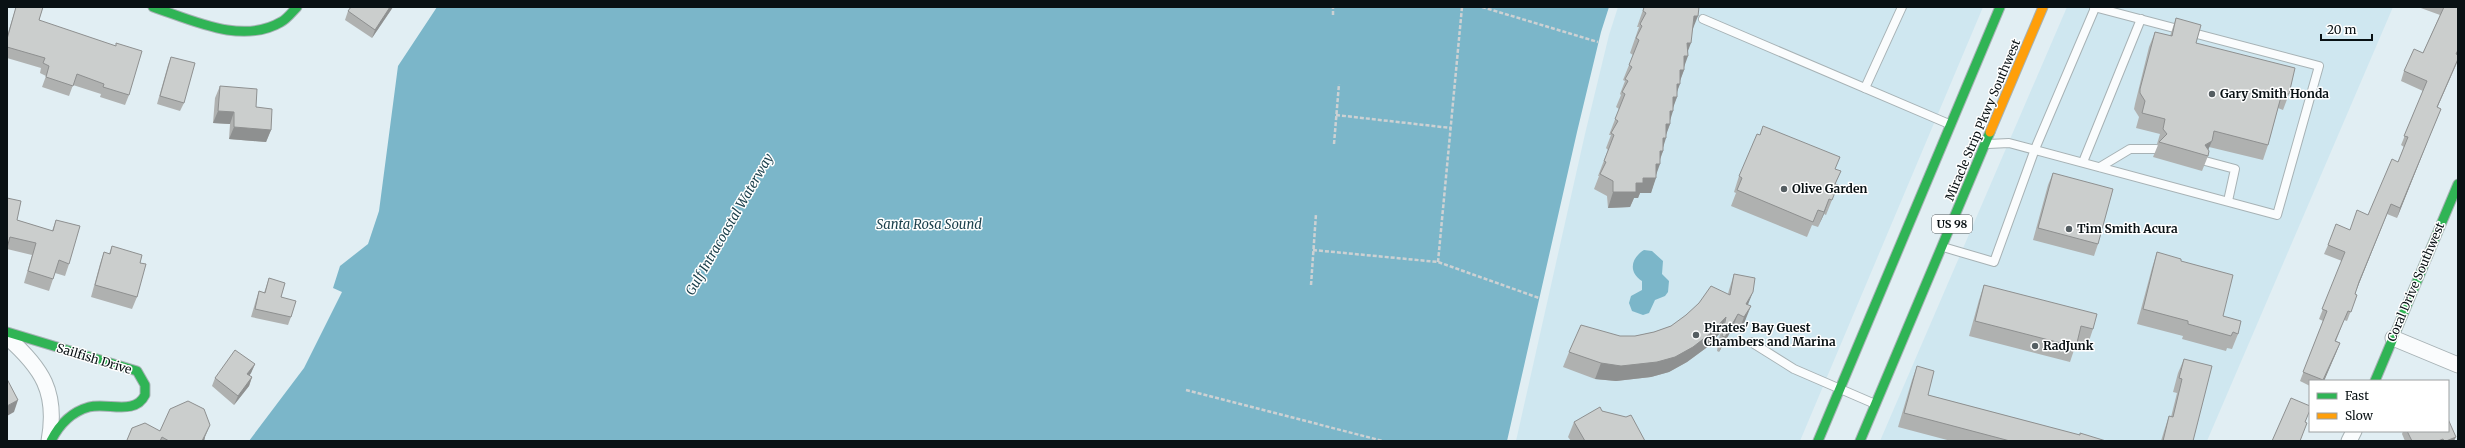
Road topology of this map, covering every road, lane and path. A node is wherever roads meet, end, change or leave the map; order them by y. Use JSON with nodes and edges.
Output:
{"nodes":[{"id":1,"x":153,"y":7,"type":"edge"},
{"id":2,"x":297,"y":7,"type":"edge"},
{"id":3,"x":1333,"y":7,"type":"edge"},
{"id":4,"x":1462,"y":7,"type":"edge"},
{"id":5,"x":1482,"y":7,"type":"edge"},
{"id":6,"x":1902,"y":7,"type":"edge"},
{"id":7,"x":2000,"y":7,"type":"edge"},
{"id":8,"x":2043,"y":7,"type":"edge"},
{"id":9,"x":2095,"y":7,"type":"edge"},
{"id":10,"x":1333,"y":15,"type":"dead end"},
{"id":11,"x":1703,"y":19,"type":"dead end"},
{"id":12,"x":2141,"y":19,"type":"junction"},
{"id":13,"x":1598,"y":42,"type":"dead end"},
{"id":14,"x":1339,"y":84,"type":"dead end"},
{"id":15,"x":1865,"y":88,"type":"junction"},
{"id":16,"x":1336,"y":116,"type":"junction"},
{"id":17,"x":1949,"y":124,"type":"junction"},
{"id":18,"x":1451,"y":128,"type":"junction"},
{"id":19,"x":1334,"y":144,"type":"dead end"},
{"id":20,"x":1985,"y":144,"type":"junction"},
{"id":21,"x":2036,"y":149,"type":"junction"},
{"id":22,"x":2156,"y":149,"type":"dead end"},
{"id":23,"x":2205,"y":161,"type":"edge"},
{"id":24,"x":2083,"y":162,"type":"junction"},
{"id":25,"x":2100,"y":167,"type":"junction"},
{"id":26,"x":2458,"y":184,"type":"edge"},
{"id":27,"x":2228,"y":201,"type":"junction"},
{"id":28,"x":1316,"y":214,"type":"dead end"},
{"id":29,"x":1942,"y":247,"type":"junction"},
{"id":30,"x":1313,"y":250,"type":"junction"},
{"id":31,"x":1438,"y":262,"type":"junction"},
{"id":32,"x":1311,"y":285,"type":"dead end"},
{"id":33,"x":1539,"y":298,"type":"dead end"},
{"id":34,"x":7,"y":332,"type":"edge"},
{"id":35,"x":7,"y":337,"type":"edge"},
{"id":36,"x":2393,"y":338,"type":"junction"},
{"id":37,"x":1751,"y":342,"type":"dead end"},
{"id":38,"x":2458,"y":365,"type":"edge"},
{"id":39,"x":2375,"y":380,"type":"edge"},
{"id":40,"x":1840,"y":389,"type":"junction"},
{"id":41,"x":1186,"y":390,"type":"dead end"},
{"id":42,"x":1876,"y":404,"type":"junction"},
{"id":43,"x":2354,"y":432,"type":"edge"},
{"id":44,"x":50,"y":441,"type":"edge"},
{"id":45,"x":1384,"y":441,"type":"edge"},
{"id":46,"x":1818,"y":441,"type":"edge"},
{"id":47,"x":1860,"y":441,"type":"edge"},
{"id":48,"x":2349,"y":441,"type":"edge"}],
"edges":[{"from":1,"to":2,"type":"main road"},
{"from":3,"to":10,"type":"path"},
{"from":4,"to":18,"type":"path"},
{"from":5,"to":13,"type":"path"},
{"from":6,"to":15,"type":"lane"},
{"from":7,"to":17,"type":"main road"},
{"from":8,"to":20,"type":"main road","name":"Miracle Strip Pkwy Southwest","number":"US 98"},
{"from":9,"to":12,"type":"lane"},
{"from":9,"to":21,"type":"lane"},
{"from":11,"to":15,"type":"lane"},
{"from":12,"to":24,"type":"lane"},
{"from":12,"to":27,"type":"lane"},
{"from":14,"to":16,"type":"path"},
{"from":15,"to":17,"type":"lane"},
{"from":16,"to":18,"type":"path"},
{"from":16,"to":19,"type":"path"},
{"from":17,"to":40,"type":"main road"},
{"from":18,"to":31,"type":"path"},
{"from":20,"to":21,"type":"lane"},
{"from":20,"to":29,"type":"main road","name":"Miracle Strip Pkwy Southwest","number":"US 98"},
{"from":21,"to":24,"type":"lane"},
{"from":21,"to":29,"type":"lane"},
{"from":22,"to":25,"type":"lane"},
{"from":23,"to":27,"type":"lane"},
{"from":24,"to":25,"type":"lane"},
{"from":25,"to":27,"type":"lane"},
{"from":26,"to":36,"type":"main road","name":"Coral Drive Southwest"},
{"from":28,"to":30,"type":"path"},
{"from":29,"to":42,"type":"main road","name":"Miracle Strip Pkwy Southwest","number":"US 98"},
{"from":30,"to":31,"type":"path"},
{"from":30,"to":32,"type":"path"},
{"from":31,"to":33,"type":"path"},
{"from":34,"to":44,"type":"main road","name":"Sailfish Drive"},
{"from":35,"to":44,"type":"street","name":"Sailfish Drive"},
{"from":36,"to":38,"type":"street"},
{"from":36,"to":39,"type":"main road","name":"Coral Drive Southwest"},
{"from":37,"to":40,"type":"lane"},
{"from":40,"to":42,"type":"lane"},
{"from":40,"to":46,"type":"main road"},
{"from":41,"to":45,"type":"path"},
{"from":42,"to":47,"type":"main road","name":"Miracle Strip Pkwy Southwest","number":"US 98"},
{"from":43,"to":48,"type":"street"}]}
